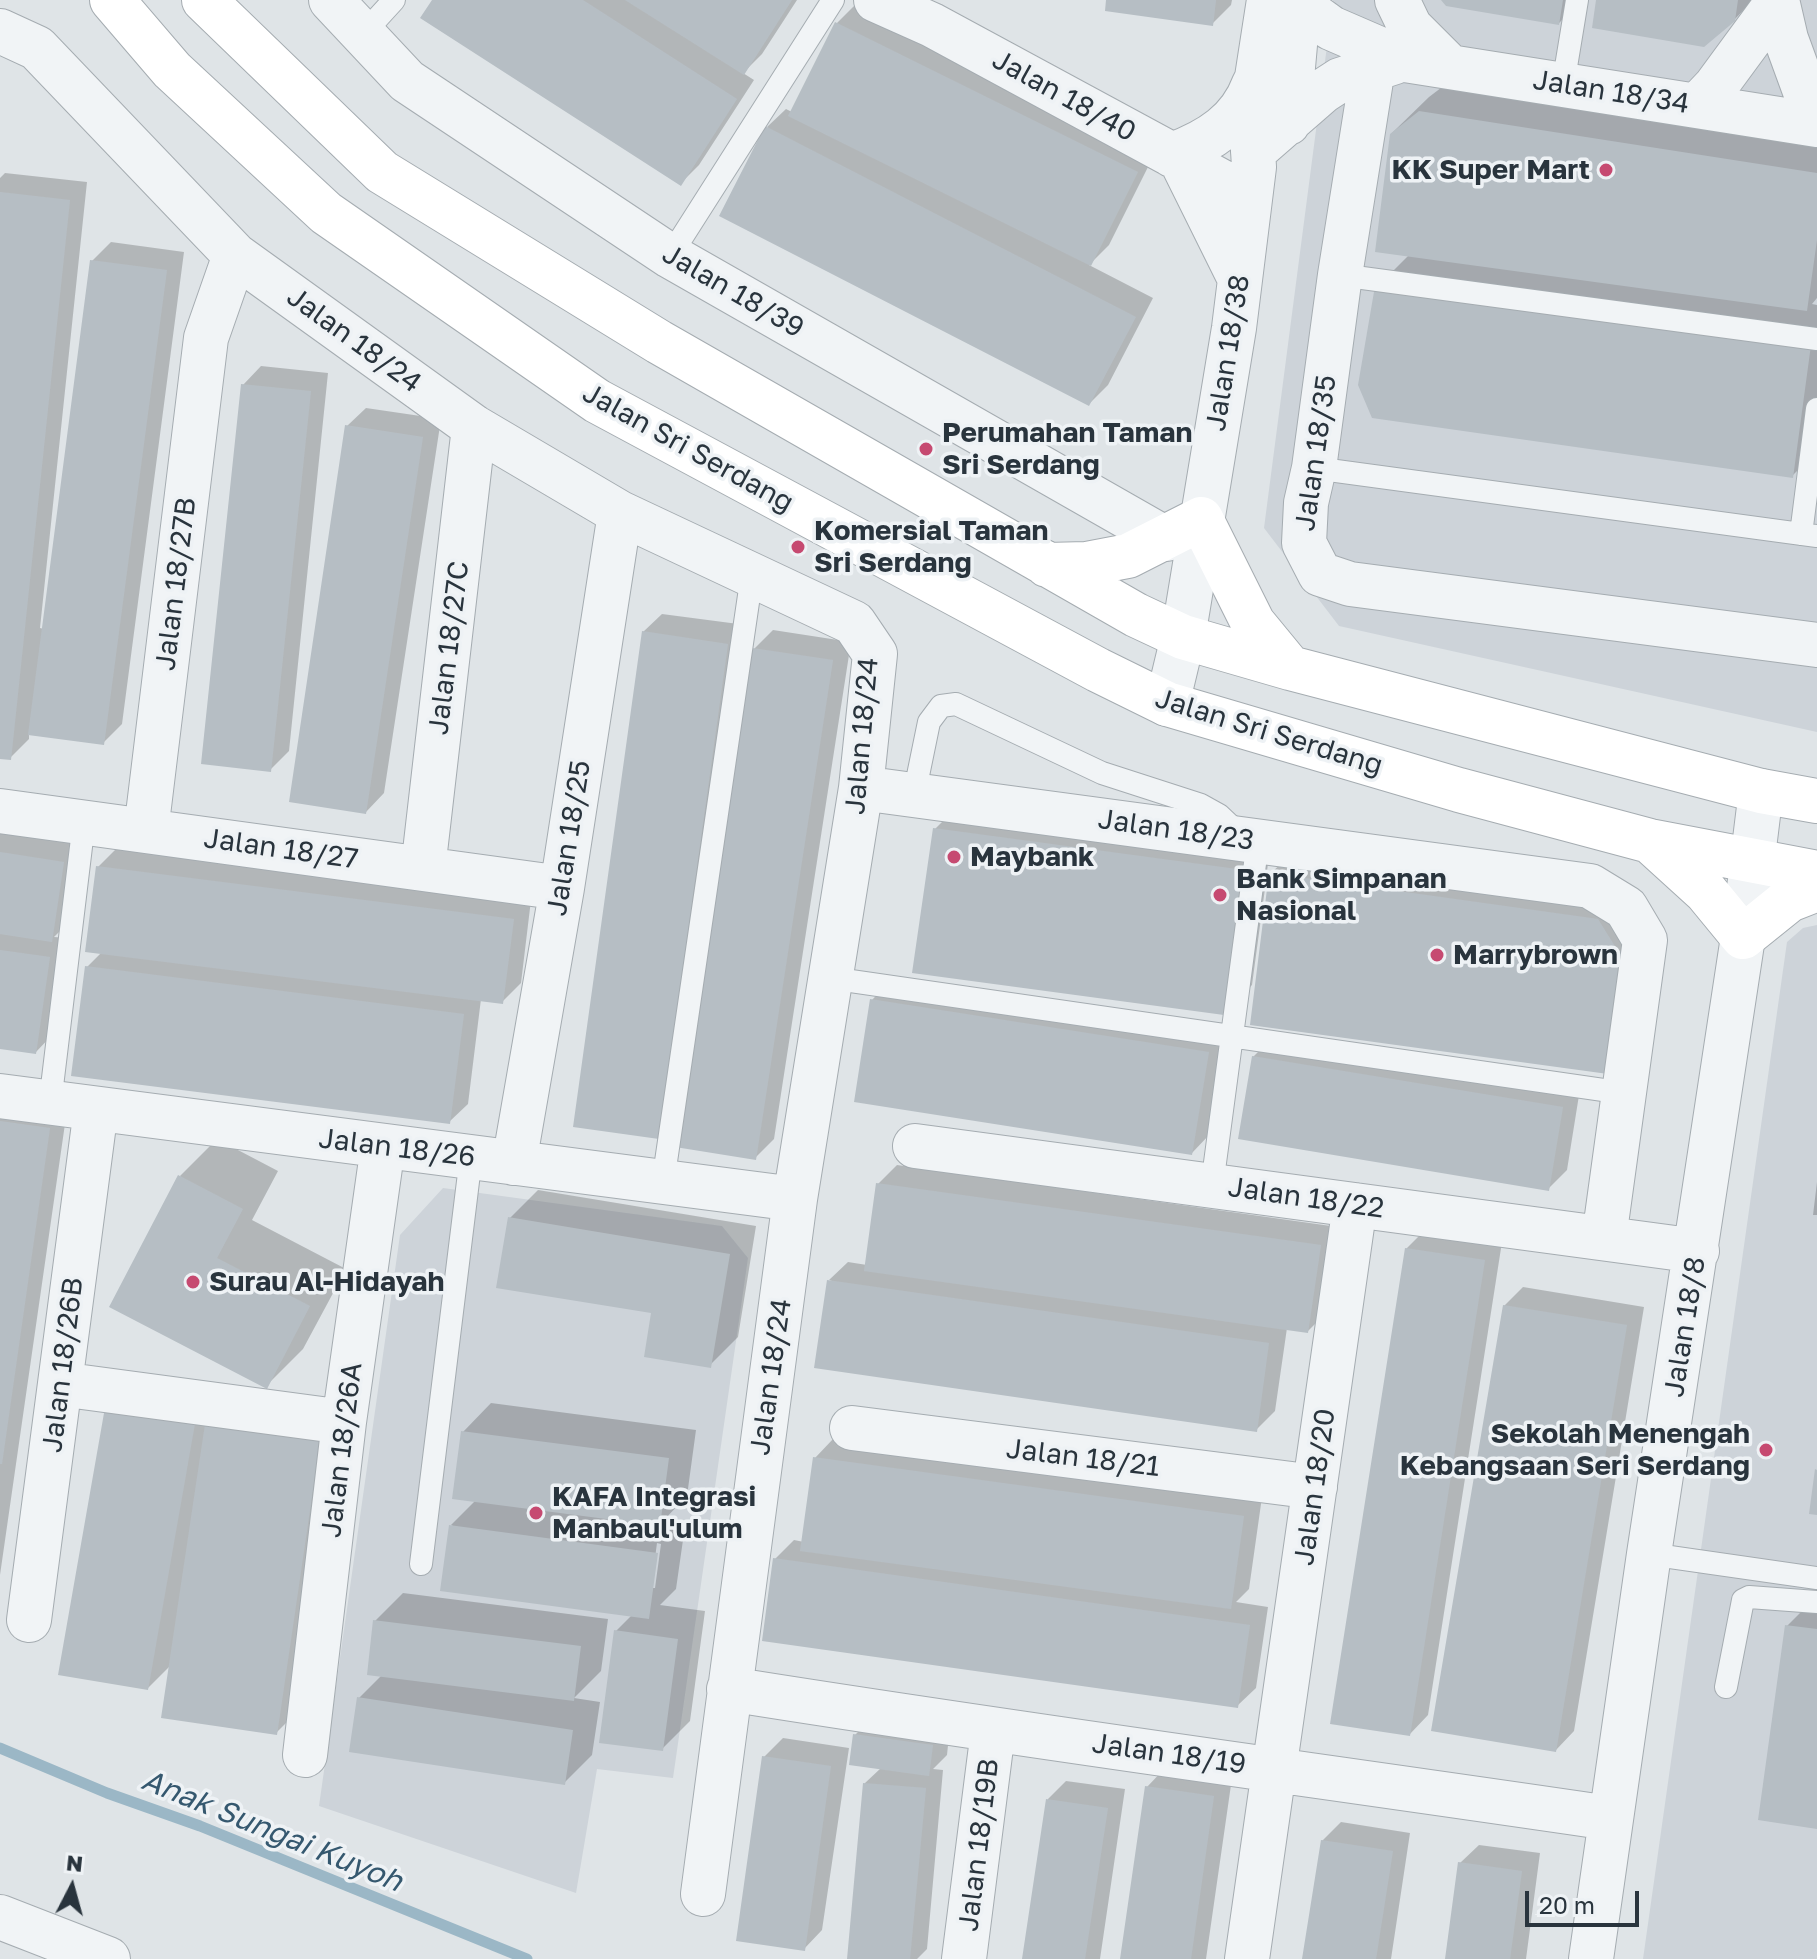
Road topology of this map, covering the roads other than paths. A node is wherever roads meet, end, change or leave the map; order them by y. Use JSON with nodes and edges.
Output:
{"nodes":[{"id":1,"x":112,"y":0,"type":"edge"},
{"id":2,"x":204,"y":0,"type":"edge"},
{"id":3,"x":331,"y":0,"type":"edge"},
{"id":4,"x":394,"y":0,"type":"edge"},
{"id":5,"x":833,"y":0,"type":"edge"},
{"id":6,"x":876,"y":0,"type":"edge"},
{"id":7,"x":1269,"y":0,"type":"edge"},
{"id":8,"x":1302,"y":0,"type":"edge"},
{"id":9,"x":1397,"y":0,"type":"edge"},
{"id":10,"x":1577,"y":0,"type":"edge"},
{"id":11,"x":1776,"y":2,"type":"edge"},
{"id":12,"x":934,"y":12,"type":"edge"},
{"id":13,"x":0,"y":31,"type":"edge"},
{"id":14,"x":363,"y":34,"type":"junction"},
{"id":15,"x":1389,"y":64,"type":"junction"},
{"id":16,"x":1450,"y":67,"type":"junction"},
{"id":17,"x":1258,"y":73,"type":"junction"},
{"id":18,"x":1563,"y":85,"type":"junction"},
{"id":19,"x":1697,"y":106,"type":"junction"},
{"id":20,"x":1288,"y":123,"type":"junction"},
{"id":21,"x":1817,"y":124,"type":"edge"},
{"id":22,"x":1253,"y":152,"type":"junction"},
{"id":23,"x":1177,"y":159,"type":"junction"},
{"id":24,"x":1250,"y":197,"type":"junction"},
{"id":25,"x":235,"y":255,"type":"junction"},
{"id":26,"x":670,"y":256,"type":"junction"},
{"id":27,"x":1340,"y":275,"type":"junction"},
{"id":28,"x":1240,"y":279,"type":"junction"},
{"id":29,"x":1817,"y":339,"type":"edge"},
{"id":30,"x":1817,"y":409,"type":"edge"},
{"id":31,"x":474,"y":427,"type":"junction"},
{"id":32,"x":1314,"y":468,"type":"junction"},
{"id":33,"x":620,"y":513,"type":"junction"},
{"id":34,"x":1184,"y":529,"type":"junction"},
{"id":35,"x":1809,"y":535,"type":"edge"},
{"id":36,"x":1047,"y":565,"type":"junction"},
{"id":37,"x":752,"y":575,"type":"junction"},
{"id":38,"x":1183,"y":637,"type":"junction"},
{"id":39,"x":1817,"y":645,"type":"edge"},
{"id":40,"x":1290,"y":668,"type":"junction"},
{"id":41,"x":1167,"y":704,"type":"junction"},
{"id":42,"x":861,"y":788,"type":"junction"},
{"id":43,"x":1761,"y":791,"type":"junction"},
{"id":44,"x":914,"y":795,"type":"junction"},
{"id":45,"x":1817,"y":801,"type":"edge"},
{"id":46,"x":0,"y":811,"type":"edge"},
{"id":47,"x":84,"y":822,"type":"junction"},
{"id":48,"x":146,"y":831,"type":"junction"},
{"id":49,"x":1251,"y":840,"type":"junction"},
{"id":50,"x":1650,"y":841,"type":"junction"},
{"id":51,"x":1754,"y":861,"type":"junction"},
{"id":52,"x":423,"y":869,"type":"junction"},
{"id":53,"x":1817,"y":873,"type":"edge"},
{"id":54,"x":562,"y":888,"type":"junction"},
{"id":55,"x":1817,"y":889,"type":"edge"},
{"id":56,"x":1743,"y":937,"type":"junction"},
{"id":57,"x":830,"y":978,"type":"junction"},
{"id":58,"x":1232,"y":1037,"type":"junction"},
{"id":59,"x":1624,"y":1093,"type":"junction"},
{"id":60,"x":0,"y":1096,"type":"edge"},
{"id":61,"x":50,"y":1103,"type":"junction"},
{"id":62,"x":96,"y":1109,"type":"junction"},
{"id":63,"x":383,"y":1146,"type":"junction"},
{"id":64,"x":915,"y":1146,"type":"dead end"},
{"id":65,"x":471,"y":1157,"type":"junction"},
{"id":66,"x":514,"y":1163,"type":"junction"},
{"id":67,"x":663,"y":1182,"type":"junction"},
{"id":68,"x":1212,"y":1185,"type":"junction"},
{"id":69,"x":795,"y":1199,"type":"junction"},
{"id":70,"x":1355,"y":1205,"type":"junction"},
{"id":71,"x":1604,"y":1238,"type":"junction"},
{"id":72,"x":1697,"y":1251,"type":"junction"},
{"id":73,"x":60,"y":1384,"type":"junction"},
{"id":74,"x":344,"y":1422,"type":"junction"},
{"id":75,"x":852,"y":1428,"type":"dead end"},
{"id":76,"x":1315,"y":1487,"type":"junction"},
{"id":77,"x":1649,"y":1554,"type":"junction"},
{"id":78,"x":421,"y":1564,"type":"dead end"},
{"id":79,"x":1817,"y":1578,"type":"edge"},
{"id":80,"x":1817,"y":1602,"type":"edge"},
{"id":81,"x":29,"y":1620,"type":"dead end"},
{"id":82,"x":1726,"y":1687,"type":"dead end"},
{"id":83,"x":729,"y":1689,"type":"junction"},
{"id":84,"x":993,"y":1731,"type":"junction"},
{"id":85,"x":305,"y":1755,"type":"dead end"},
{"id":86,"x":1275,"y":1768,"type":"junction"},
{"id":87,"x":1610,"y":1818,"type":"junction"},
{"id":88,"x":703,"y":1894,"type":"dead end"},
{"id":89,"x":0,"y":1917,"type":"edge"},
{"id":90,"x":108,"y":1959,"type":"edge"},
{"id":91,"x":964,"y":1959,"type":"edge"},
{"id":92,"x":1247,"y":1959,"type":"edge"},
{"id":93,"x":1591,"y":1959,"type":"edge"}],
"edges":[{"from":1,"to":41,"type":"street","name":"Jalan Sri Serdang"},
{"from":2,"to":36,"type":"street"},
{"from":3,"to":14,"type":"street","name":"Jalan 18/39"},
{"from":4,"to":14,"type":"lane"},
{"from":5,"to":26,"type":"lane"},
{"from":6,"to":12,"type":"street","name":"Jalan 18/40"},
{"from":7,"to":17,"type":"street","name":"Jalan 18/38"},
{"from":8,"to":15,"type":"street","name":"Jalan 18/34"},
{"from":8,"to":20,"type":"street"},
{"from":9,"to":16,"type":"street"},
{"from":10,"to":18,"type":"lane"},
{"from":11,"to":19,"type":"street"},
{"from":11,"to":21,"type":"street"},
{"from":12,"to":23,"type":"street","name":"Jalan 18/40"},
{"from":13,"to":25,"type":"street","name":"Jalan 18/24"},
{"from":14,"to":26,"type":"street","name":"Jalan 18/39"},
{"from":15,"to":16,"type":"street","name":"Jalan 18/34"},
{"from":15,"to":20,"type":"street"},
{"from":15,"to":27,"type":"street","name":"Jalan 18/35"},
{"from":16,"to":18,"type":"street","name":"Jalan 18/34"},
{"from":17,"to":22,"type":"street","name":"Jalan 18/38"},
{"from":17,"to":23,"type":"street"},
{"from":18,"to":19,"type":"street","name":"Jalan 18/34"},
{"from":19,"to":21,"type":"street","name":"Jalan 18/34"},
{"from":20,"to":22,"type":"street"},
{"from":22,"to":24,"type":"street","name":"Jalan 18/38"},
{"from":23,"to":24,"type":"street","name":"Jalan 18/40"},
{"from":23,"to":28,"type":"street"},
{"from":24,"to":28,"type":"street","name":"Jalan 18/38"},
{"from":25,"to":31,"type":"street","name":"Jalan 18/24"},
{"from":25,"to":48,"type":"street","name":"Jalan 18/27B"},
{"from":26,"to":34,"type":"street","name":"Jalan 18/39"},
{"from":27,"to":29,"type":"lane"},
{"from":27,"to":32,"type":"street","name":"Jalan 18/35"},
{"from":28,"to":34,"type":"street","name":"Jalan 18/38"},
{"from":30,"to":35,"type":"lane"},
{"from":31,"to":33,"type":"street","name":"Jalan 18/24"},
{"from":31,"to":52,"type":"street","name":"Jalan 18/27C"},
{"from":32,"to":35,"type":"lane"},
{"from":32,"to":39,"type":"street","name":"Jalan 18/35"},
{"from":33,"to":37,"type":"street","name":"Jalan 18/24"},
{"from":33,"to":54,"type":"street","name":"Jalan 18/25"},
{"from":34,"to":36,"type":"street"},
{"from":34,"to":38,"type":"street","name":"Jalan 18/38"},
{"from":34,"to":40,"type":"street"},
{"from":36,"to":38,"type":"street"},
{"from":37,"to":42,"type":"street","name":"Jalan 18/24"},
{"from":37,"to":67,"type":"lane"},
{"from":38,"to":40,"type":"street"},
{"from":38,"to":41,"type":"street","name":"Jalan 18/38"},
{"from":40,"to":43,"type":"street"},
{"from":41,"to":50,"type":"street","name":"Jalan Sri Serdang"},
{"from":42,"to":44,"type":"street","name":"Jalan 18/23"},
{"from":42,"to":57,"type":"street","name":"Jalan 18/24"},
{"from":43,"to":45,"type":"street"},
{"from":43,"to":51,"type":"street","name":"Jalan 18/8"},
{"from":44,"to":49,"type":"street","name":"Jalan 18/23"},
{"from":44,"to":49,"type":"lane"},
{"from":46,"to":47,"type":"street","name":"Jalan 18/27"},
{"from":47,"to":48,"type":"street","name":"Jalan 18/27"},
{"from":47,"to":61,"type":"lane"},
{"from":48,"to":52,"type":"street","name":"Jalan 18/27"},
{"from":49,"to":58,"type":"lane"},
{"from":49,"to":59,"type":"street","name":"Jalan 18/23"},
{"from":50,"to":51,"type":"street","name":"Jalan Sri Serdang"},
{"from":50,"to":56,"type":"street"},
{"from":51,"to":53,"type":"street","name":"Jalan Sri Serdang"},
{"from":51,"to":56,"type":"street","name":"Jalan 18/8"},
{"from":52,"to":54,"type":"street","name":"Jalan 18/27"},
{"from":54,"to":66,"type":"street","name":"Jalan 18/25"},
{"from":55,"to":56,"type":"street"},
{"from":56,"to":72,"type":"street","name":"Jalan 18/8"},
{"from":57,"to":58,"type":"lane"},
{"from":57,"to":69,"type":"street","name":"Jalan 18/24"},
{"from":58,"to":59,"type":"lane"},
{"from":58,"to":68,"type":"lane"},
{"from":59,"to":71,"type":"street","name":"Jalan 18/23"},
{"from":60,"to":61,"type":"street","name":"Jalan 18/26"},
{"from":61,"to":62,"type":"street","name":"Jalan 18/26"},
{"from":62,"to":63,"type":"street","name":"Jalan 18/26"},
{"from":62,"to":73,"type":"street","name":"Jalan 18/26B"},
{"from":63,"to":65,"type":"street","name":"Jalan 18/26"},
{"from":63,"to":74,"type":"street","name":"Jalan 18/26A"},
{"from":64,"to":68,"type":"street","name":"Jalan 18/22"},
{"from":65,"to":66,"type":"street","name":"Jalan 18/26"},
{"from":65,"to":78,"type":"lane"},
{"from":66,"to":67,"type":"street","name":"Jalan 18/26"},
{"from":67,"to":69,"type":"street","name":"Jalan 18/26"},
{"from":68,"to":70,"type":"street","name":"Jalan 18/22"},
{"from":69,"to":83,"type":"street","name":"Jalan 18/24"},
{"from":70,"to":71,"type":"street","name":"Jalan 18/22"},
{"from":70,"to":76,"type":"street","name":"Jalan 18/20"},
{"from":71,"to":72,"type":"street","name":"Jalan 18/22"},
{"from":72,"to":77,"type":"street","name":"Jalan 18/8"},
{"from":73,"to":74,"type":"street"},
{"from":73,"to":81,"type":"street","name":"Jalan 18/26B"},
{"from":74,"to":85,"type":"street","name":"Jalan 18/26A"},
{"from":75,"to":76,"type":"street","name":"Jalan 18/21"},
{"from":76,"to":86,"type":"street","name":"Jalan 18/20"},
{"from":77,"to":79,"type":"lane"},
{"from":77,"to":87,"type":"street","name":"Jalan 18/8"},
{"from":80,"to":82,"type":"lane"},
{"from":83,"to":84,"type":"street","name":"Jalan 18/19"},
{"from":83,"to":88,"type":"street","name":"Jalan 18/24"},
{"from":84,"to":86,"type":"street","name":"Jalan 18/19"},
{"from":84,"to":91,"type":"street","name":"Jalan 18/19B"},
{"from":86,"to":87,"type":"street","name":"Jalan 18/19"},
{"from":86,"to":92,"type":"street","name":"Jalan 18/20"},
{"from":87,"to":93,"type":"street","name":"Jalan 18/8"},
{"from":89,"to":90,"type":"street"}]}
